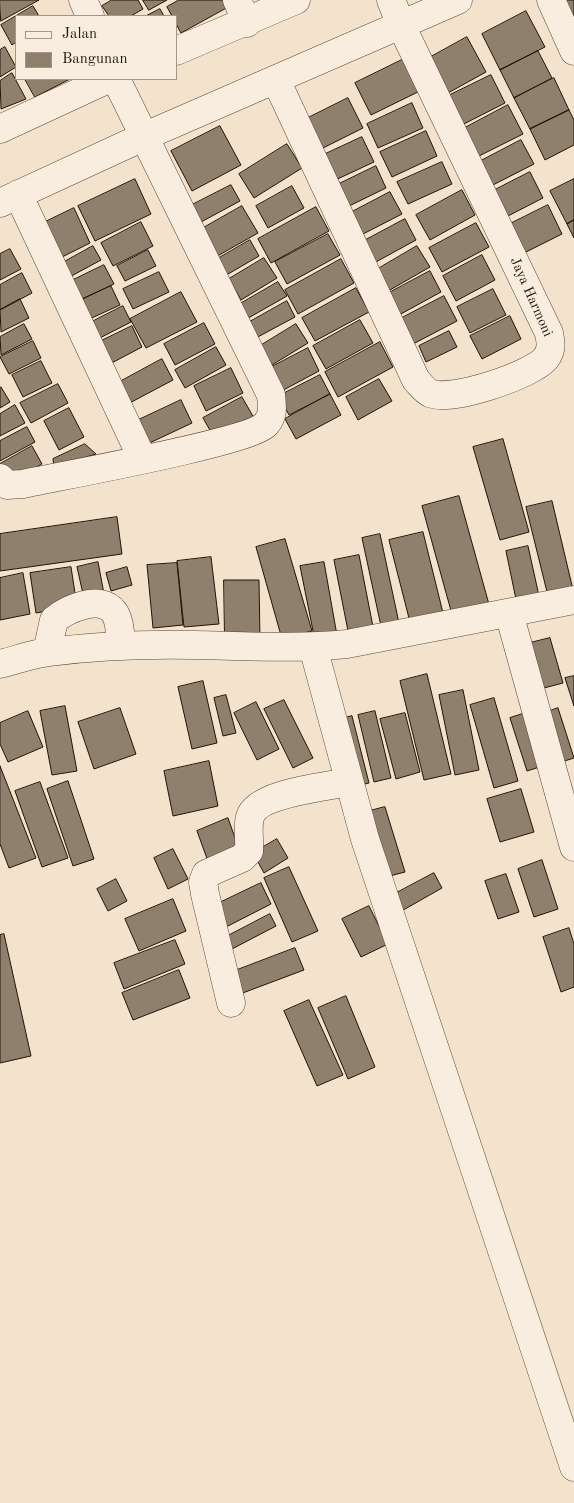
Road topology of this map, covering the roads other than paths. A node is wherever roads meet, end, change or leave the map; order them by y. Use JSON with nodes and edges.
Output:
{"nodes":[{"id":1,"x":84,"y":0,"type":"edge"},
{"id":2,"x":296,"y":0,"type":"edge"},
{"id":3,"x":391,"y":0,"type":"edge"},
{"id":4,"x":458,"y":0,"type":"edge"},
{"id":5,"x":550,"y":0,"type":"edge"},
{"id":6,"x":242,"y":11,"type":"edge"},
{"id":7,"x":90,"y":15,"type":"edge"},
{"id":8,"x":401,"y":25,"type":"junction"},
{"id":9,"x":178,"y":50,"type":"edge"},
{"id":10,"x":574,"y":51,"type":"edge"},
{"id":11,"x":106,"y":80,"type":"edge"},
{"id":12,"x":116,"y":80,"type":"edge"},
{"id":13,"x":276,"y":80,"type":"junction"},
{"id":14,"x":0,"y":129,"type":"edge"},
{"id":15,"x":143,"y":137,"type":"junction"},
{"id":16,"x":9,"y":198,"type":"edge"},
{"id":17,"x":142,"y":458,"type":"junction"},
{"id":18,"x":0,"y":478,"type":"edge"},
{"id":19,"x":574,"y":600,"type":"edge"},
{"id":20,"x":509,"y":613,"type":"junction"},
{"id":21,"x":122,"y":646,"type":"junction"},
{"id":22,"x":312,"y":647,"type":"junction"},
{"id":23,"x":47,"y":652,"type":"junction"},
{"id":24,"x":0,"y":664,"type":"edge"},
{"id":25,"x":348,"y":782,"type":"junction"},
{"id":26,"x":574,"y":847,"type":"edge"},
{"id":27,"x":231,"y":1003,"type":"dead end"},
{"id":28,"x":574,"y":1467,"type":"edge"}],
"edges":[{"from":1,"to":7,"type":"street"},
{"from":2,"to":6,"type":"street"},
{"from":3,"to":8,"type":"street"},
{"from":4,"to":8,"type":"street"},
{"from":5,"to":10,"type":"street"},
{"from":6,"to":9,"type":"street"},
{"from":8,"to":13,"type":"street"},
{"from":8,"to":13,"type":"street","name":"Jaya Harmoni"},
{"from":11,"to":14,"type":"street"},
{"from":12,"to":15,"type":"street"},
{"from":13,"to":15,"type":"street"},
{"from":15,"to":16,"type":"street"},
{"from":15,"to":17,"type":"street"},
{"from":16,"to":17,"type":"street"},
{"from":17,"to":18,"type":"street"},
{"from":19,"to":20,"type":"street"},
{"from":20,"to":22,"type":"street"},
{"from":20,"to":26,"type":"street"},
{"from":21,"to":22,"type":"street"},
{"from":21,"to":23,"type":"street"},
{"from":21,"to":23,"type":"street"},
{"from":22,"to":25,"type":"street"},
{"from":23,"to":24,"type":"street"},
{"from":25,"to":27,"type":"street"},
{"from":25,"to":28,"type":"street"}]}
